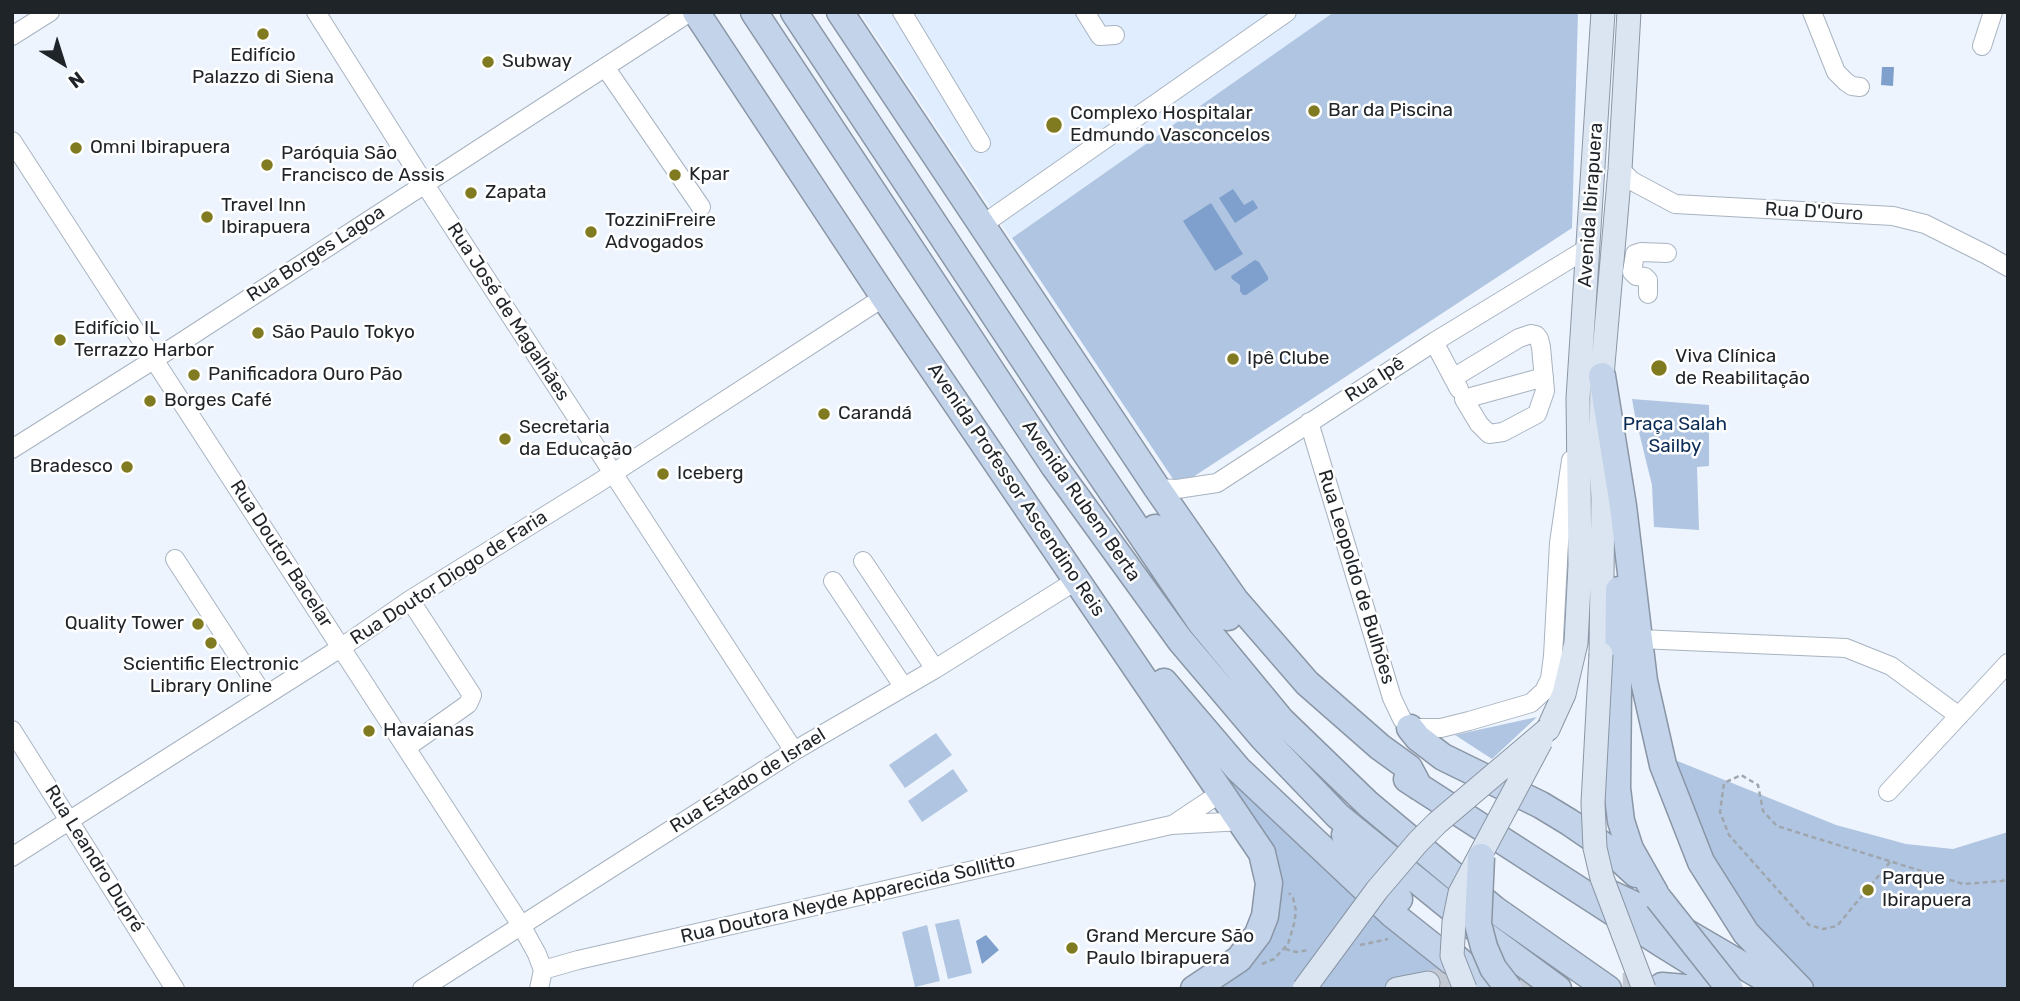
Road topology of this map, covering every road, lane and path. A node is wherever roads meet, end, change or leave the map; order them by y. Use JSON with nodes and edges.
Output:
{"nodes":[{"id":1,"x":50,"y":12,"type":"edge"},
{"id":2,"x":316,"y":12,"type":"edge"},
{"id":3,"x":690,"y":12,"type":"edge"},
{"id":4,"x":696,"y":12,"type":"edge"},
{"id":5,"x":754,"y":12,"type":"edge"},
{"id":6,"x":794,"y":12,"type":"edge"},
{"id":7,"x":902,"y":12,"type":"edge"},
{"id":8,"x":1085,"y":12,"type":"edge"},
{"id":9,"x":1287,"y":12,"type":"edge"},
{"id":10,"x":1603,"y":12,"type":"edge"},
{"id":11,"x":1629,"y":12,"type":"edge"},
{"id":12,"x":1812,"y":12,"type":"edge"},
{"id":13,"x":1993,"y":12,"type":"edge"},
{"id":14,"x":845,"y":14,"type":"edge"},
{"id":15,"x":1115,"y":35,"type":"dead end"},
{"id":16,"x":12,"y":36,"type":"edge"},
{"id":17,"x":1982,"y":46,"type":"dead end"},
{"id":18,"x":605,"y":67,"type":"junction"},
{"id":19,"x":1860,"y":87,"type":"dead end"},
{"id":20,"x":12,"y":141,"type":"edge"},
{"id":21,"x":981,"y":143,"type":"dead end"},
{"id":22,"x":1620,"y":169,"type":"junction"},
{"id":23,"x":424,"y":183,"type":"junction"},
{"id":24,"x":701,"y":207,"type":"dead end"},
{"id":25,"x":982,"y":225,"type":"junction"},
{"id":26,"x":1588,"y":248,"type":"junction"},
{"id":27,"x":1667,"y":253,"type":"dead end"},
{"id":28,"x":1622,"y":260,"type":"junction"},
{"id":29,"x":2008,"y":267,"type":"edge"},
{"id":30,"x":1648,"y":294,"type":"dead end"},
{"id":31,"x":884,"y":297,"type":"junction"},
{"id":32,"x":1434,"y":342,"type":"junction"},
{"id":33,"x":155,"y":359,"type":"junction"},
{"id":34,"x":1602,"y":376,"type":"junction"},
{"id":35,"x":1544,"y":377,"type":"junction"},
{"id":36,"x":1453,"y":378,"type":"junction"},
{"id":37,"x":1578,"y":398,"type":"junction"},
{"id":38,"x":1464,"y":399,"type":"junction"},
{"id":39,"x":1309,"y":422,"type":"junction"},
{"id":40,"x":12,"y":449,"type":"edge"},
{"id":41,"x":613,"y":473,"type":"junction"},
{"id":42,"x":1157,"y":488,"type":"junction"},
{"id":43,"x":1129,"y":516,"type":"junction"},
{"id":44,"x":1625,"y":536,"type":"junction"},
{"id":45,"x":174,"y":559,"type":"dead end"},
{"id":46,"x":863,"y":561,"type":"dead end"},
{"id":47,"x":1077,"y":580,"type":"junction"},
{"id":48,"x":833,"y":581,"type":"dead end"},
{"id":49,"x":410,"y":600,"type":"junction"},
{"id":50,"x":1104,"y":621,"type":"junction"},
{"id":51,"x":1639,"y":639,"type":"junction"},
{"id":52,"x":342,"y":647,"type":"junction"},
{"id":53,"x":2008,"y":663,"type":"edge"},
{"id":54,"x":935,"y":669,"type":"junction"},
{"id":55,"x":903,"y":686,"type":"junction"},
{"id":56,"x":264,"y":696,"type":"junction"},
{"id":57,"x":1959,"y":716,"type":"junction"},
{"id":58,"x":1409,"y":729,"type":"junction"},
{"id":59,"x":1548,"y":729,"type":"junction"},
{"id":60,"x":12,"y":730,"type":"edge"},
{"id":61,"x":406,"y":748,"type":"junction"},
{"id":62,"x":794,"y":751,"type":"junction"},
{"id":63,"x":1419,"y":787,"type":"junction"},
{"id":64,"x":1222,"y":792,"type":"junction"},
{"id":65,"x":1888,"y":792,"type":"dead end"},
{"id":66,"x":1338,"y":816,"type":"junction"},
{"id":67,"x":69,"y":821,"type":"junction"},
{"id":68,"x":1242,"y":821,"type":"junction"},
{"id":69,"x":1171,"y":825,"type":"junction"},
{"id":70,"x":1521,"y":851,"type":"junction"},
{"id":71,"x":12,"y":857,"type":"edge"},
{"id":72,"x":1481,"y":857,"type":"junction"},
{"id":73,"x":1890,"y":862,"type":"junction"},
{"id":74,"x":2008,"y":879,"type":"edge"},
{"id":75,"x":1656,"y":895,"type":"junction"},
{"id":76,"x":521,"y":925,"type":"junction"},
{"id":77,"x":542,"y":970,"type":"junction"},
{"id":78,"x":1464,"y":977,"type":"edge"},
{"id":79,"x":1428,"y":983,"type":"dead end"},
{"id":80,"x":1653,"y":987,"type":"edge"},
{"id":81,"x":175,"y":989,"type":"edge"},
{"id":82,"x":422,"y":989,"type":"edge"},
{"id":83,"x":539,"y":989,"type":"edge"},
{"id":84,"x":1194,"y":989,"type":"edge"},
{"id":85,"x":1304,"y":989,"type":"edge"},
{"id":86,"x":1396,"y":989,"type":"edge"},
{"id":87,"x":1490,"y":989,"type":"edge"},
{"id":88,"x":1509,"y":989,"type":"edge"},
{"id":89,"x":1558,"y":989,"type":"edge"},
{"id":90,"x":1608,"y":989,"type":"edge"},
{"id":91,"x":1697,"y":989,"type":"edge"},
{"id":92,"x":1730,"y":989,"type":"edge"},
{"id":93,"x":1735,"y":989,"type":"edge"},
{"id":94,"x":1783,"y":989,"type":"edge"},
{"id":95,"x":1800,"y":989,"type":"edge"}],
"edges":[{"from":1,"to":16,"type":"street"},
{"from":2,"to":23,"type":"street","name":"Rua José de Magalhães"},
{"from":3,"to":18,"type":"street","name":"Rua Borges Lagoa"},
{"from":4,"to":31,"type":"highway","name":"Avenida Professor Ascendino Reis"},
{"from":5,"to":66,"type":"highway","name":"Avenida Rubem Berta"},
{"from":6,"to":43,"type":"highway","name":"Avenida Rubem Berta"},
{"from":7,"to":21,"type":"street"},
{"from":8,"to":15,"type":"street"},
{"from":9,"to":25,"type":"street"},
{"from":10,"to":26,"type":"main road","name":"Avenida Ibirapuera"},
{"from":11,"to":22,"type":"main road","name":"Avenida Ibirapuera"},
{"from":12,"to":19,"type":"street"},
{"from":13,"to":17,"type":"street"},
{"from":14,"to":25,"type":"highway"},
{"from":18,"to":23,"type":"street","name":"Rua Borges Lagoa"},
{"from":18,"to":24,"type":"street"},
{"from":20,"to":33,"type":"street","name":"Rua Doutor Bacelar"},
{"from":22,"to":28,"type":"main road","name":"Avenida Ibirapuera"},
{"from":22,"to":29,"type":"street","name":"Rua D'Ouro"},
{"from":23,"to":33,"type":"street","name":"Rua Borges Lagoa"},
{"from":23,"to":41,"type":"street","name":"Rua José de Magalhães"},
{"from":25,"to":42,"type":"highway"},
{"from":26,"to":32,"type":"street","name":"Rua Ipê"},
{"from":26,"to":37,"type":"main road","name":"Avenida Ibirapuera"},
{"from":27,"to":28,"type":"street"},
{"from":28,"to":30,"type":"street"},
{"from":28,"to":34,"type":"main road","name":"Avenida Ibirapuera"},
{"from":31,"to":41,"type":"street","name":"Rua Doutor Diogo de Faria"},
{"from":31,"to":47,"type":"highway","name":"Avenida Professor Ascendino Reis"},
{"from":32,"to":36,"type":"street"},
{"from":32,"to":39,"type":"street","name":"Rua Ipê"},
{"from":33,"to":40,"type":"street","name":"Rua Borges Lagoa"},
{"from":33,"to":52,"type":"street","name":"Rua Doutor Bacelar"},
{"from":34,"to":44,"type":"highway"},
{"from":34,"to":80,"type":"main road","name":"Avenida Ibirapuera","bridge":true},
{"from":35,"to":36,"type":"street"},
{"from":35,"to":38,"type":"street"},
{"from":35,"to":38,"type":"street"},
{"from":36,"to":38,"type":"street"},
{"from":37,"to":58,"type":"street"},
{"from":37,"to":59,"type":"main road","name":"Avenida Ibirapuera"},
{"from":39,"to":42,"type":"street","name":"Rua Ipê"},
{"from":39,"to":58,"type":"street","name":"Rua Leopoldo de Bulhões"},
{"from":41,"to":49,"type":"street","name":"Rua Doutor Diogo de Faria"},
{"from":41,"to":62,"type":"street","name":"Rua José de Magalhães"},
{"from":42,"to":63,"type":"highway"},
{"from":43,"to":63,"type":"highway"},
{"from":43,"to":90,"type":"highway","name":"Avenida Rubem Berta"},
{"from":44,"to":51,"type":"highway"},
{"from":44,"to":75,"type":"highway"},
{"from":45,"to":56,"type":"street"},
{"from":46,"to":54,"type":"street"},
{"from":47,"to":50,"type":"highway","name":"Avenida Professor Ascendino Reis"},
{"from":47,"to":54,"type":"street","name":"Rua Estado de Israel"},
{"from":48,"to":55,"type":"street"},
{"from":49,"to":52,"type":"street","name":"Rua Doutor Diogo de Faria"},
{"from":49,"to":61,"type":"street"},
{"from":50,"to":64,"type":"highway"},
{"from":50,"to":78,"type":"highway","name":"Avenida Professor Ascendino Reis"},
{"from":51,"to":57,"type":"street"},
{"from":51,"to":95,"type":"highway"},
{"from":52,"to":56,"type":"street","name":"Rua Doutor Diogo de Faria"},
{"from":52,"to":61,"type":"street","name":"Rua Doutor Bacelar"},
{"from":53,"to":57,"type":"street"},
{"from":54,"to":55,"type":"street","name":"Rua Estado de Israel"},
{"from":55,"to":62,"type":"street","name":"Rua Estado de Israel"},
{"from":56,"to":67,"type":"street","name":"Rua Doutor Diogo de Faria"},
{"from":57,"to":65,"type":"street"},
{"from":58,"to":75,"type":"highway"},
{"from":59,"to":72,"type":"main road","name":"Avenida Ibirapuera","bridge":true},
{"from":59,"to":85,"type":"main road","bridge":true},
{"from":60,"to":67,"type":"street","name":"Rua Leandro Dupré"},
{"from":61,"to":76,"type":"street","name":"Rua Doutor Bacelar"},
{"from":62,"to":76,"type":"street","name":"Rua Estado de Israel"},
{"from":63,"to":70,"type":"highway"},
{"from":64,"to":68,"type":"highway"},
{"from":64,"to":69,"type":"street"},
{"from":66,"to":78,"type":"highway"},
{"from":66,"to":89,"type":"highway","name":"Avenida Rubem Berta"},
{"from":67,"to":71,"type":"street","name":"Rua Doutor Diogo de Faria"},
{"from":67,"to":81,"type":"street","name":"Rua Leandro Dupré"},
{"from":68,"to":69,"type":"street"},
{"from":68,"to":84,"type":"highway"},
{"from":69,"to":77,"type":"street","name":"Rua Doutora Neyde Apparecida Sollitto"},
{"from":70,"to":93,"type":"highway"},
{"from":70,"to":94,"type":"highway"},
{"from":72,"to":78,"type":"main road","name":"Avenida Ibirapuera","bridge":true},
{"from":72,"to":88,"type":"highway","bridge":true},
{"from":73,"to":73,"type":"path"},
{"from":73,"to":74,"type":"path"},
{"from":75,"to":92,"type":"highway","bridge":true},
{"from":76,"to":77,"type":"street","name":"Rua Doutor Bacelar"},
{"from":76,"to":82,"type":"street","name":"Rua Estado de Israel"},
{"from":77,"to":83,"type":"street"},
{"from":78,"to":87,"type":"highway"},
{"from":79,"to":86,"type":"main road"},
{"from":80,"to":91,"type":"highway"}]}
